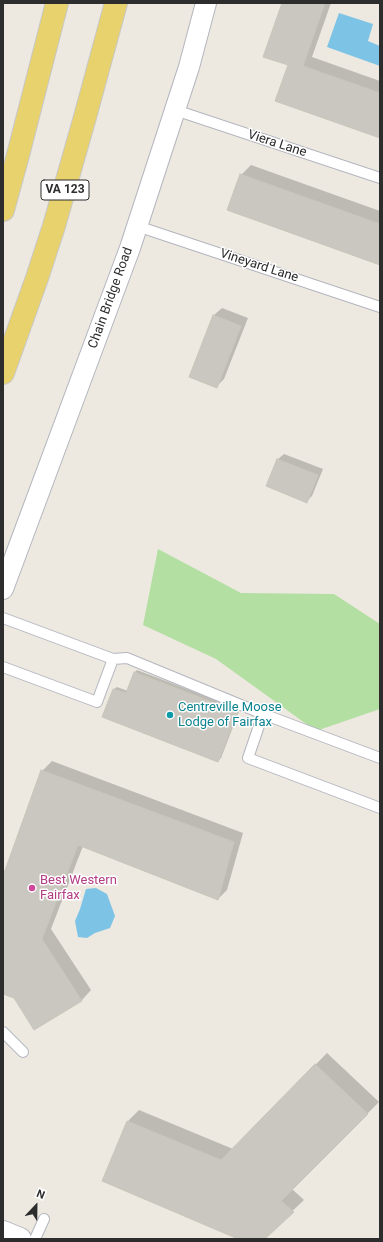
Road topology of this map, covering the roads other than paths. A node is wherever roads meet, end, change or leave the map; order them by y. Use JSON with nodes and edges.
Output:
{"nodes":[{"id":1,"x":57,"y":3,"type":"edge"},
{"id":2,"x":116,"y":3,"type":"edge"},
{"id":3,"x":206,"y":3,"type":"edge"},
{"id":4,"x":175,"y":110,"type":"junction"},
{"id":5,"x":380,"y":178,"type":"edge"},
{"id":6,"x":3,"y":210,"type":"edge"},
{"id":7,"x":137,"y":226,"type":"junction"},
{"id":8,"x":380,"y":307,"type":"edge"},
{"id":9,"x":3,"y":373,"type":"edge"},
{"id":10,"x":9,"y":556,"type":"edge"},
{"id":11,"x":3,"y":589,"type":"edge"},
{"id":12,"x":3,"y":618,"type":"edge"},
{"id":13,"x":113,"y":659,"type":"junction"},
{"id":14,"x":3,"y":667,"type":"edge"},
{"id":15,"x":263,"y":714,"type":"junction"},
{"id":16,"x":380,"y":758,"type":"edge"},
{"id":17,"x":380,"y":808,"type":"edge"},
{"id":18,"x":3,"y":1032,"type":"edge"},
{"id":19,"x":23,"y":1052,"type":"dead end"},
{"id":20,"x":44,"y":1219,"type":"dead end"},
{"id":21,"x":3,"y":1232,"type":"edge"},
{"id":22,"x":20,"y":1239,"type":"edge"},
{"id":23,"x":35,"y":1239,"type":"edge"}],
"edges":[{"from":1,"to":6,"type":"main road"},
{"from":2,"to":9,"type":"main road","number":"VA 123"},
{"from":3,"to":4,"type":"street","name":"Chain Bridge Road"},
{"from":4,"to":5,"type":"lane","name":"Viera Lane"},
{"from":4,"to":7,"type":"street","name":"Chain Bridge Road"},
{"from":7,"to":8,"type":"lane","name":"Vineyard Lane"},
{"from":7,"to":10,"type":"street","name":"Chain Bridge Road"},
{"from":10,"to":11,"type":"street","name":"Chain Bridge Road"},
{"from":12,"to":13,"type":"lane"},
{"from":13,"to":14,"type":"lane"},
{"from":13,"to":15,"type":"lane"},
{"from":15,"to":16,"type":"lane"},
{"from":15,"to":17,"type":"lane"},
{"from":18,"to":19,"type":"lane"},
{"from":20,"to":23,"type":"lane"},
{"from":21,"to":22,"type":"street"}]}
